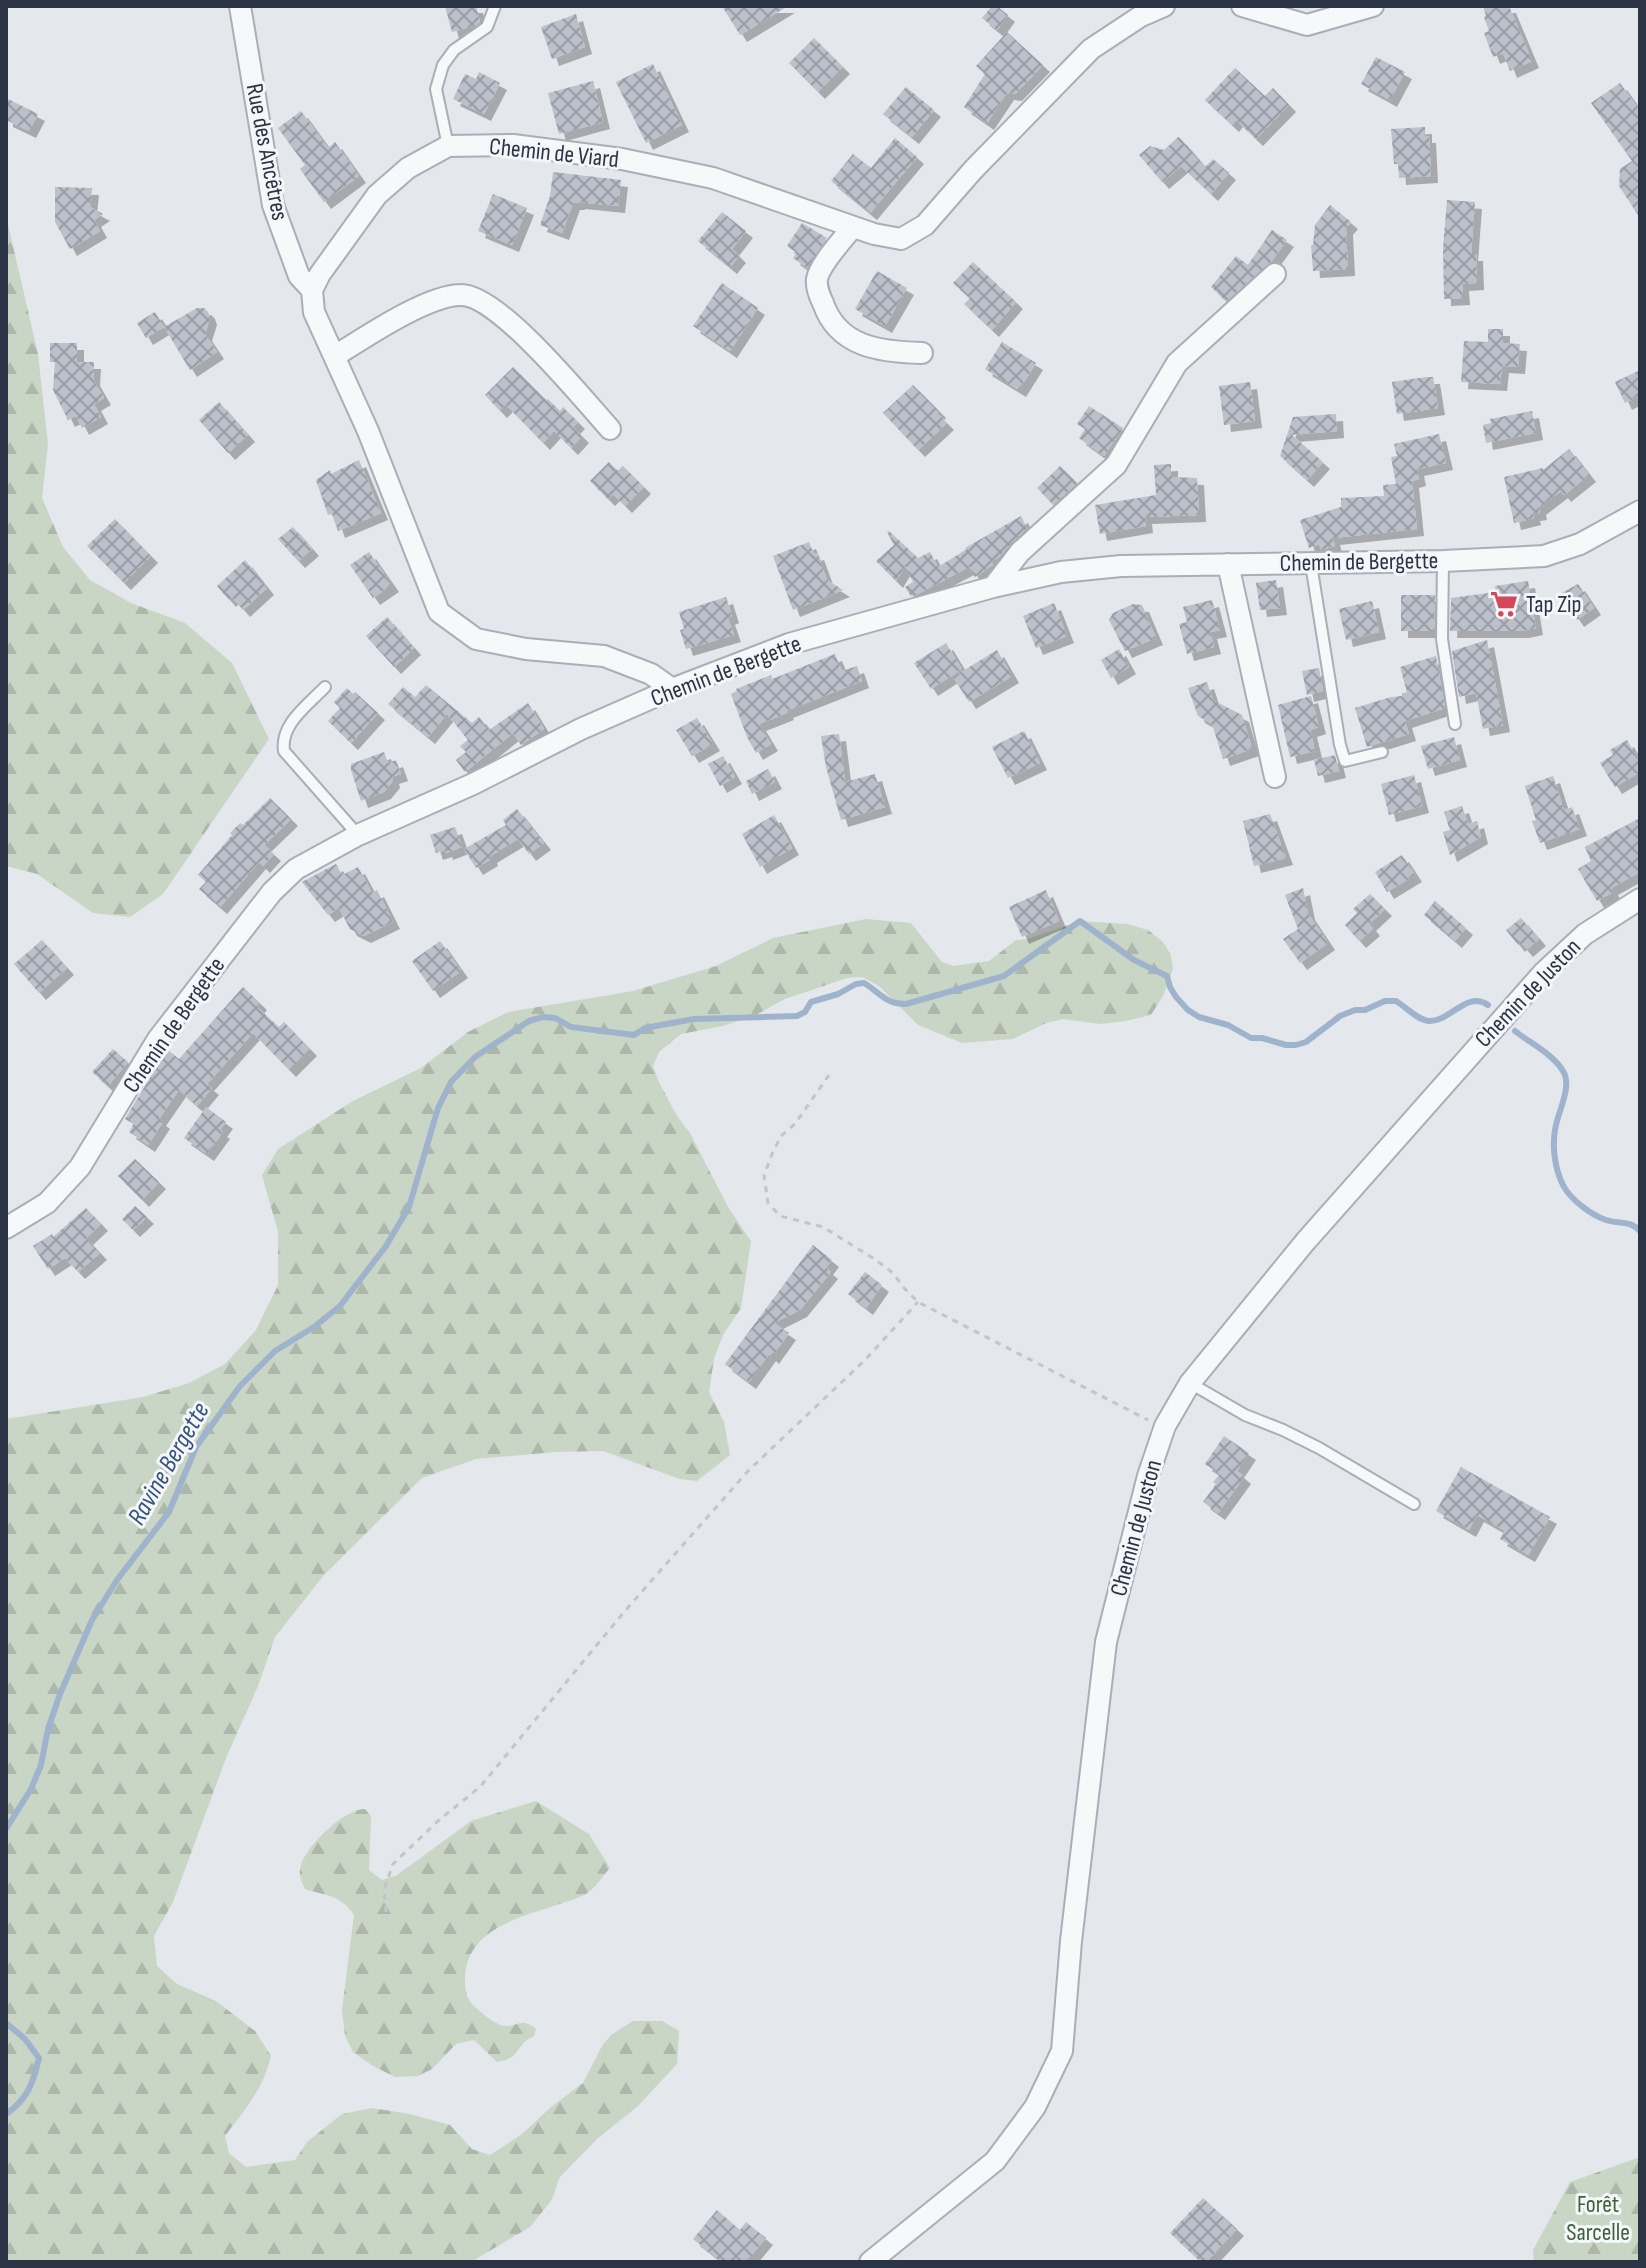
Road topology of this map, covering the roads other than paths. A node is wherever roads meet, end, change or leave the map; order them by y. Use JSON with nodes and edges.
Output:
{"nodes":[{"id":1,"x":240,"y":6,"type":"edge"},
{"id":2,"x":495,"y":6,"type":"edge"},
{"id":3,"x":1164,"y":6,"type":"edge"},
{"id":4,"x":1242,"y":6,"type":"edge"},
{"id":5,"x":1373,"y":6,"type":"edge"},
{"id":6,"x":448,"y":146,"type":"junction"},
{"id":7,"x":853,"y":227,"type":"junction"},
{"id":8,"x":1275,"y":274,"type":"dead end"},
{"id":9,"x":312,"y":290,"type":"junction"},
{"id":10,"x":922,"y":353,"type":"dead end"},
{"id":11,"x":335,"y":356,"type":"junction"},
{"id":12,"x":610,"y":429,"type":"dead end"},
{"id":13,"x":1640,"y":511,"type":"edge"},
{"id":14,"x":1443,"y":561,"type":"junction"},
{"id":15,"x":1228,"y":564,"type":"junction"},
{"id":16,"x":1311,"y":564,"type":"junction"},
{"id":17,"x":993,"y":587,"type":"junction"},
{"id":18,"x":325,"y":687,"type":"dead end"},
{"id":19,"x":672,"y":689,"type":"junction"},
{"id":20,"x":1455,"y":724,"type":"dead end"},
{"id":21,"x":1382,"y":752,"type":"dead end"},
{"id":22,"x":1275,"y":777,"type":"dead end"},
{"id":23,"x":358,"y":835,"type":"junction"},
{"id":24,"x":1638,"y":904,"type":"edge"},
{"id":25,"x":6,"y":1228,"type":"edge"},
{"id":26,"x":1190,"y":1383,"type":"junction"},
{"id":27,"x":1414,"y":1504,"type":"dead end"},
{"id":28,"x":870,"y":2262,"type":"edge"}],
"edges":[{"from":1,"to":9,"type":"street","name":"Rue des Ancêtres"},
{"from":2,"to":6,"type":"lane"},
{"from":3,"to":7,"type":"street","name":"Chemin de Viard"},
{"from":4,"to":5,"type":"street"},
{"from":6,"to":7,"type":"street","name":"Chemin de Viard"},
{"from":6,"to":9,"type":"street","name":"Chemin de Viard"},
{"from":7,"to":10,"type":"street"},
{"from":8,"to":17,"type":"street"},
{"from":9,"to":11,"type":"street"},
{"from":11,"to":12,"type":"street"},
{"from":11,"to":19,"type":"street"},
{"from":13,"to":14,"type":"street","name":"Chemin de Bergette"},
{"from":14,"to":16,"type":"street","name":"Chemin de Bergette"},
{"from":14,"to":20,"type":"lane"},
{"from":15,"to":16,"type":"street","name":"Chemin de Bergette"},
{"from":15,"to":17,"type":"street","name":"Chemin de Bergette"},
{"from":15,"to":22,"type":"street"},
{"from":16,"to":21,"type":"lane"},
{"from":17,"to":19,"type":"street","name":"Chemin de Bergette"},
{"from":18,"to":23,"type":"lane"},
{"from":19,"to":23,"type":"street","name":"Chemin de Bergette"},
{"from":23,"to":25,"type":"street","name":"Chemin de Bergette"},
{"from":24,"to":26,"type":"street","name":"Chemin de Juston"},
{"from":26,"to":27,"type":"lane"},
{"from":26,"to":28,"type":"street","name":"Chemin de Juston"}]}
